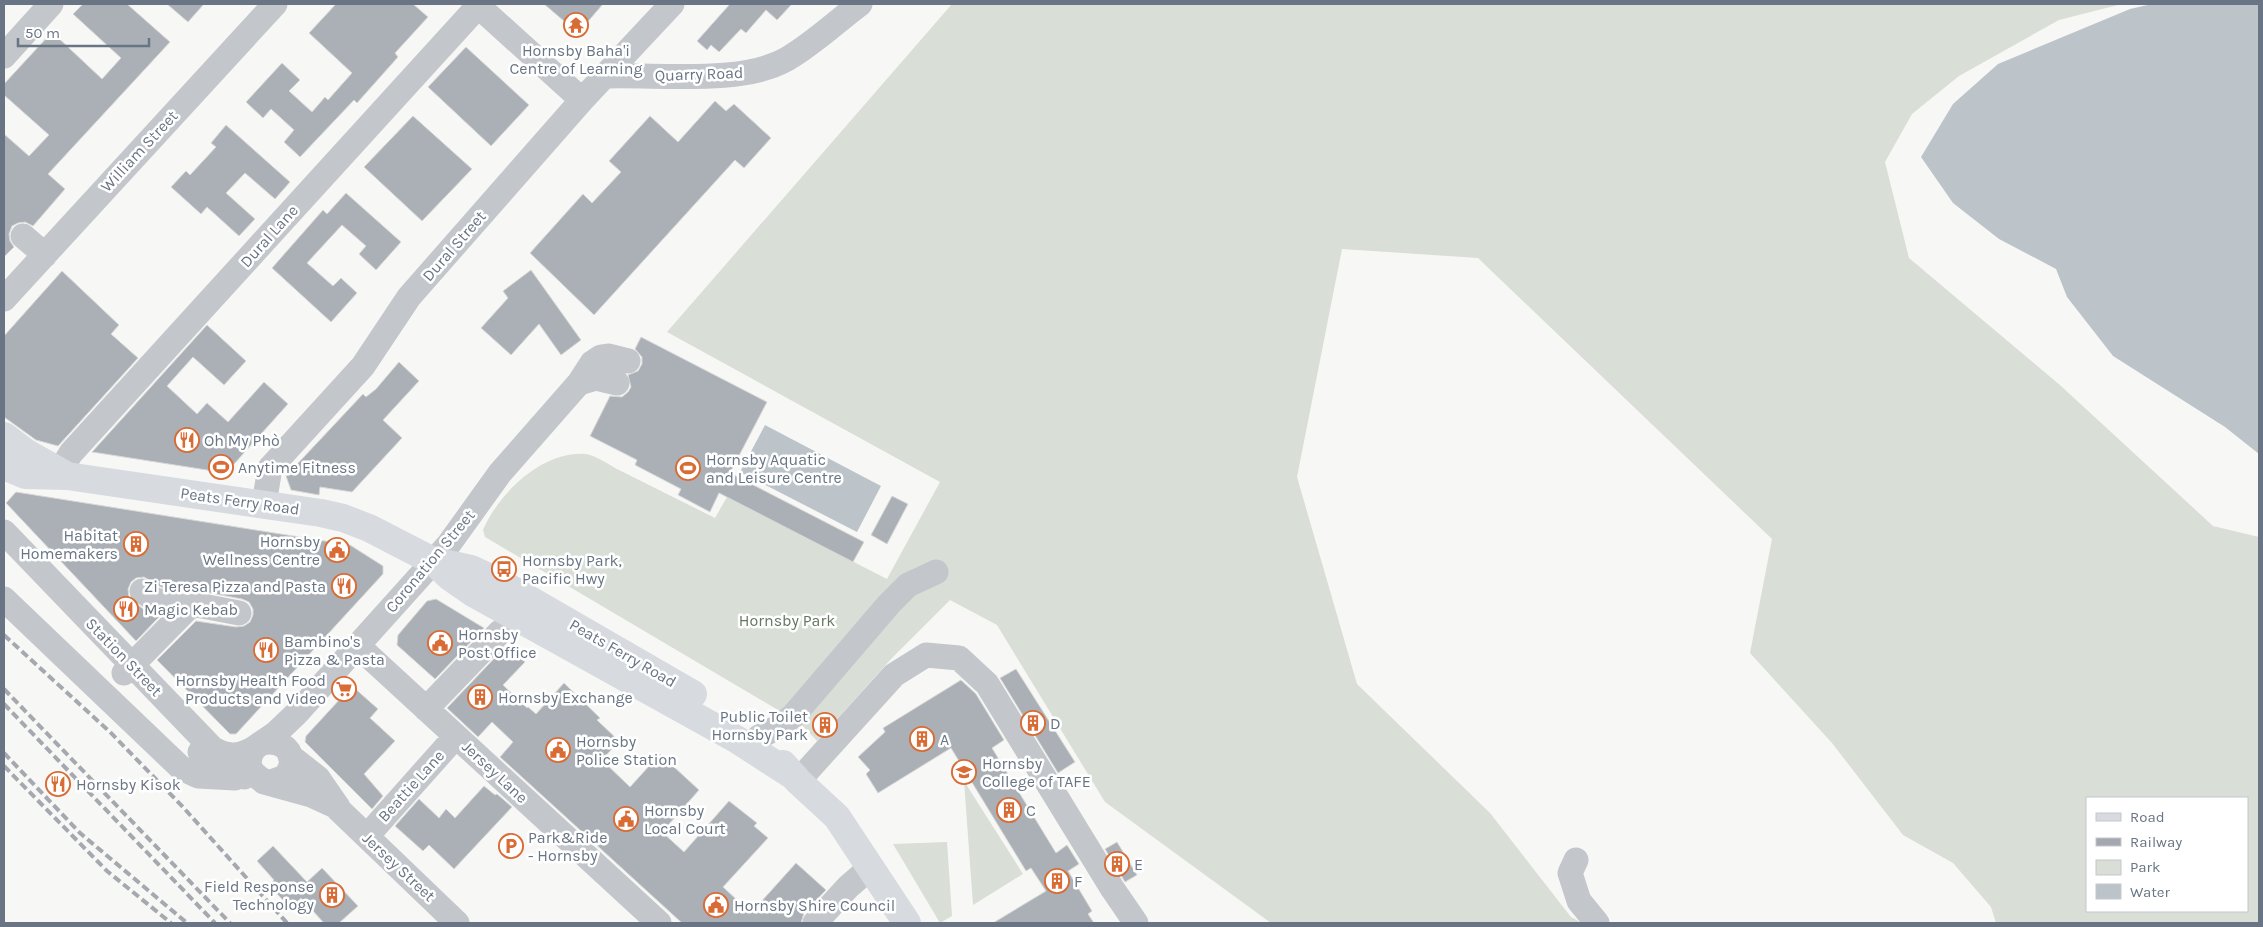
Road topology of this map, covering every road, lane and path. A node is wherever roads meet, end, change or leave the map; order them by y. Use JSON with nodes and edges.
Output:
{"nodes":[{"id":1,"x":51,"y":4,"type":"edge"},
{"id":2,"x":275,"y":4,"type":"edge"},
{"id":3,"x":672,"y":4,"type":"edge"},
{"id":4,"x":860,"y":4,"type":"edge"},
{"id":5,"x":478,"y":5,"type":"edge"},
{"id":6,"x":4,"y":56,"type":"edge"},
{"id":7,"x":606,"y":76,"type":"junction"},
{"id":8,"x":582,"y":100,"type":"junction"},
{"id":9,"x":24,"y":236,"type":"dead end"},
{"id":10,"x":45,"y":255,"type":"junction"},
{"id":11,"x":5,"y":296,"type":"edge"},
{"id":12,"x":628,"y":361,"type":"dead end"},
{"id":13,"x":579,"y":383,"type":"junction"},
{"id":14,"x":617,"y":383,"type":"dead end"},
{"id":15,"x":4,"y":436,"type":"edge"},
{"id":16,"x":4,"y":449,"type":"edge"},
{"id":17,"x":4,"y":465,"type":"edge"},
{"id":18,"x":64,"y":473,"type":"junction"},
{"id":19,"x":264,"y":504,"type":"junction"},
{"id":20,"x":4,"y":532,"type":"edge"},
{"id":21,"x":4,"y":549,"type":"edge"},
{"id":22,"x":433,"y":561,"type":"junction"},
{"id":23,"x":936,"y":572,"type":"dead end"},
{"id":24,"x":142,"y":591,"type":"dead end"},
{"id":25,"x":4,"y":599,"type":"edge"},
{"id":26,"x":188,"y":608,"type":"junction"},
{"id":27,"x":239,"y":613,"type":"dead end"},
{"id":28,"x":500,"y":632,"type":"dead end"},
{"id":29,"x":358,"y":646,"type":"junction"},
{"id":30,"x":128,"y":669,"type":"junction"},
{"id":31,"x":426,"y":709,"type":"junction"},
{"id":32,"x":297,"y":713,"type":"junction"},
{"id":33,"x":456,"y":736,"type":"junction"},
{"id":34,"x":759,"y":737,"type":"junction"},
{"id":35,"x":258,"y":746,"type":"junction"},
{"id":36,"x":289,"y":753,"type":"junction"},
{"id":37,"x":796,"y":779,"type":"junction"},
{"id":38,"x":257,"y":780,"type":"junction"},
{"id":39,"x":340,"y":811,"type":"junction"},
{"id":40,"x":367,"y":836,"type":"junction"},
{"id":41,"x":1576,"y":860,"type":"dead end"},
{"id":42,"x":871,"y":866,"type":"junction"},
{"id":43,"x":457,"y":923,"type":"edge"},
{"id":44,"x":659,"y":923,"type":"edge"},
{"id":45,"x":815,"y":923,"type":"edge"},
{"id":46,"x":907,"y":923,"type":"edge"},
{"id":47,"x":1136,"y":923,"type":"edge"},
{"id":48,"x":1597,"y":923,"type":"edge"}],
"edges":[{"from":1,"to":6,"type":"street"},
{"from":2,"to":10,"type":"street","name":"William Street"},
{"from":3,"to":7,"type":"street","name":"Dural Street"},
{"from":4,"to":7,"type":"street","name":"Quarry Road"},
{"from":5,"to":8,"type":"street"},
{"from":5,"to":18,"type":"street","name":"Dural Lane"},
{"from":7,"to":8,"type":"street","name":"Dural Street"},
{"from":8,"to":19,"type":"street","name":"Dural Street"},
{"from":9,"to":10,"type":"street"},
{"from":10,"to":11,"type":"street","name":"William Street"},
{"from":12,"to":13,"type":"street","name":"Coronation Street"},
{"from":13,"to":14,"type":"street"},
{"from":13,"to":22,"type":"street","name":"Coronation Street"},
{"from":15,"to":18,"type":"main road","name":"Peats Ferry Road"},
{"from":16,"to":17,"type":"main road"},
{"from":17,"to":18,"type":"main road","name":"Peats Ferry Road"},
{"from":18,"to":19,"type":"main road","name":"Peats Ferry Road"},
{"from":19,"to":22,"type":"main road","name":"Peats Ferry Road"},
{"from":20,"to":30,"type":"street","name":"Station Street"},
{"from":21,"to":30,"type":"street","name":"Station Street"},
{"from":22,"to":29,"type":"street","name":"Coronation Street"},
{"from":22,"to":34,"type":"main road","name":"Peats Ferry Road"},
{"from":22,"to":37,"type":"main road","name":"Peats Ferry Road"},
{"from":23,"to":34,"type":"street"},
{"from":24,"to":26,"type":"street"},
{"from":25,"to":38,"type":"street"},
{"from":26,"to":27,"type":"street"},
{"from":26,"to":30,"type":"street"},
{"from":28,"to":31,"type":"street"},
{"from":29,"to":31,"type":"street","name":"Jersey Lane"},
{"from":29,"to":32,"type":"street","name":"Coronation Street"},
{"from":30,"to":35,"type":"street","name":"Station Street"},
{"from":30,"to":38,"type":"street","name":"Station Street"},
{"from":31,"to":33,"type":"street","name":"Jersey Lane"},
{"from":32,"to":35,"type":"street","name":"Coronation Street"},
{"from":32,"to":36,"type":"street","name":"Coronation Street"},
{"from":33,"to":40,"type":"street","name":"Beattie Lane"},
{"from":33,"to":44,"type":"street","name":"Jersey Lane"},
{"from":34,"to":37,"type":"main road","name":"Peats Ferry Road"},
{"from":35,"to":36,"type":"street"},
{"from":35,"to":38,"type":"street"},
{"from":36,"to":38,"type":"street"},
{"from":36,"to":39,"type":"street","name":"Jersey Street"},
{"from":37,"to":42,"type":"main road","name":"Peats Ferry Road"},
{"from":37,"to":47,"type":"street"},
{"from":38,"to":39,"type":"street","name":"Jersey Street"},
{"from":39,"to":40,"type":"street","name":"Jersey Street"},
{"from":40,"to":43,"type":"street","name":"Jersey Street"},
{"from":41,"to":48,"type":"street"},
{"from":42,"to":45,"type":"street"},
{"from":42,"to":46,"type":"main road","name":"Peats Ferry Road"}]}
